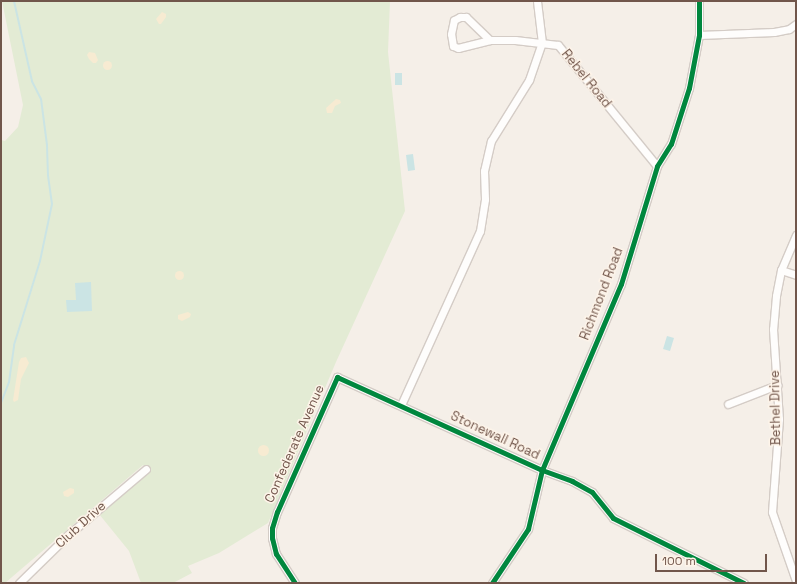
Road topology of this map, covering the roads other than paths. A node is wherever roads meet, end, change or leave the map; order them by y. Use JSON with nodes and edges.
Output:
{"nodes":[{"id":1,"x":537,"y":1,"type":"edge"},
{"id":2,"x":699,"y":1,"type":"edge"},
{"id":3,"x":796,"y":24,"type":"edge"},
{"id":4,"x":699,"y":35,"type":"junction"},
{"id":5,"x":490,"y":40,"type":"junction"},
{"id":6,"x":542,"y":43,"type":"junction"},
{"id":7,"x":657,"y":166,"type":"junction"},
{"id":8,"x":796,"y":234,"type":"edge"},
{"id":9,"x":781,"y":270,"type":"junction"},
{"id":10,"x":796,"y":275,"type":"edge"},
{"id":11,"x":778,"y":385,"type":"junction"},
{"id":12,"x":401,"y":404,"type":"junction"},
{"id":13,"x":728,"y":404,"type":"dead end"},
{"id":14,"x":146,"y":469,"type":"dead end"},
{"id":15,"x":542,"y":470,"type":"junction"},
{"id":16,"x":796,"y":581,"type":"edge"},
{"id":17,"x":19,"y":583,"type":"edge"},
{"id":18,"x":295,"y":583,"type":"edge"},
{"id":19,"x":492,"y":583,"type":"edge"},
{"id":20,"x":744,"y":583,"type":"edge"}],
"edges":[{"from":1,"to":6,"type":"street"},
{"from":2,"to":4,"type":"street","name":"Richmond Road"},
{"from":3,"to":4,"type":"street"},
{"from":4,"to":7,"type":"street","name":"Richmond Road"},
{"from":5,"to":5,"type":"street","name":"Rebel Road"},
{"from":5,"to":6,"type":"street","name":"Rebel Road"},
{"from":6,"to":7,"type":"street","name":"Rebel Road"},
{"from":6,"to":12,"type":"street"},
{"from":7,"to":15,"type":"street","name":"Richmond Road"},
{"from":8,"to":9,"type":"street","name":"Bethel Drive"},
{"from":9,"to":10,"type":"street"},
{"from":9,"to":11,"type":"street","name":"Bethel Drive"},
{"from":11,"to":13,"type":"street"},
{"from":11,"to":16,"type":"street","name":"Bethel Drive"},
{"from":12,"to":15,"type":"street","name":"Stonewall Road"},
{"from":12,"to":18,"type":"street","name":"Confederate Avenue"},
{"from":14,"to":17,"type":"street","name":"Club Drive"},
{"from":15,"to":19,"type":"street","name":"Richmond Road"},
{"from":15,"to":20,"type":"street","name":"Stonewall Road"}]}
